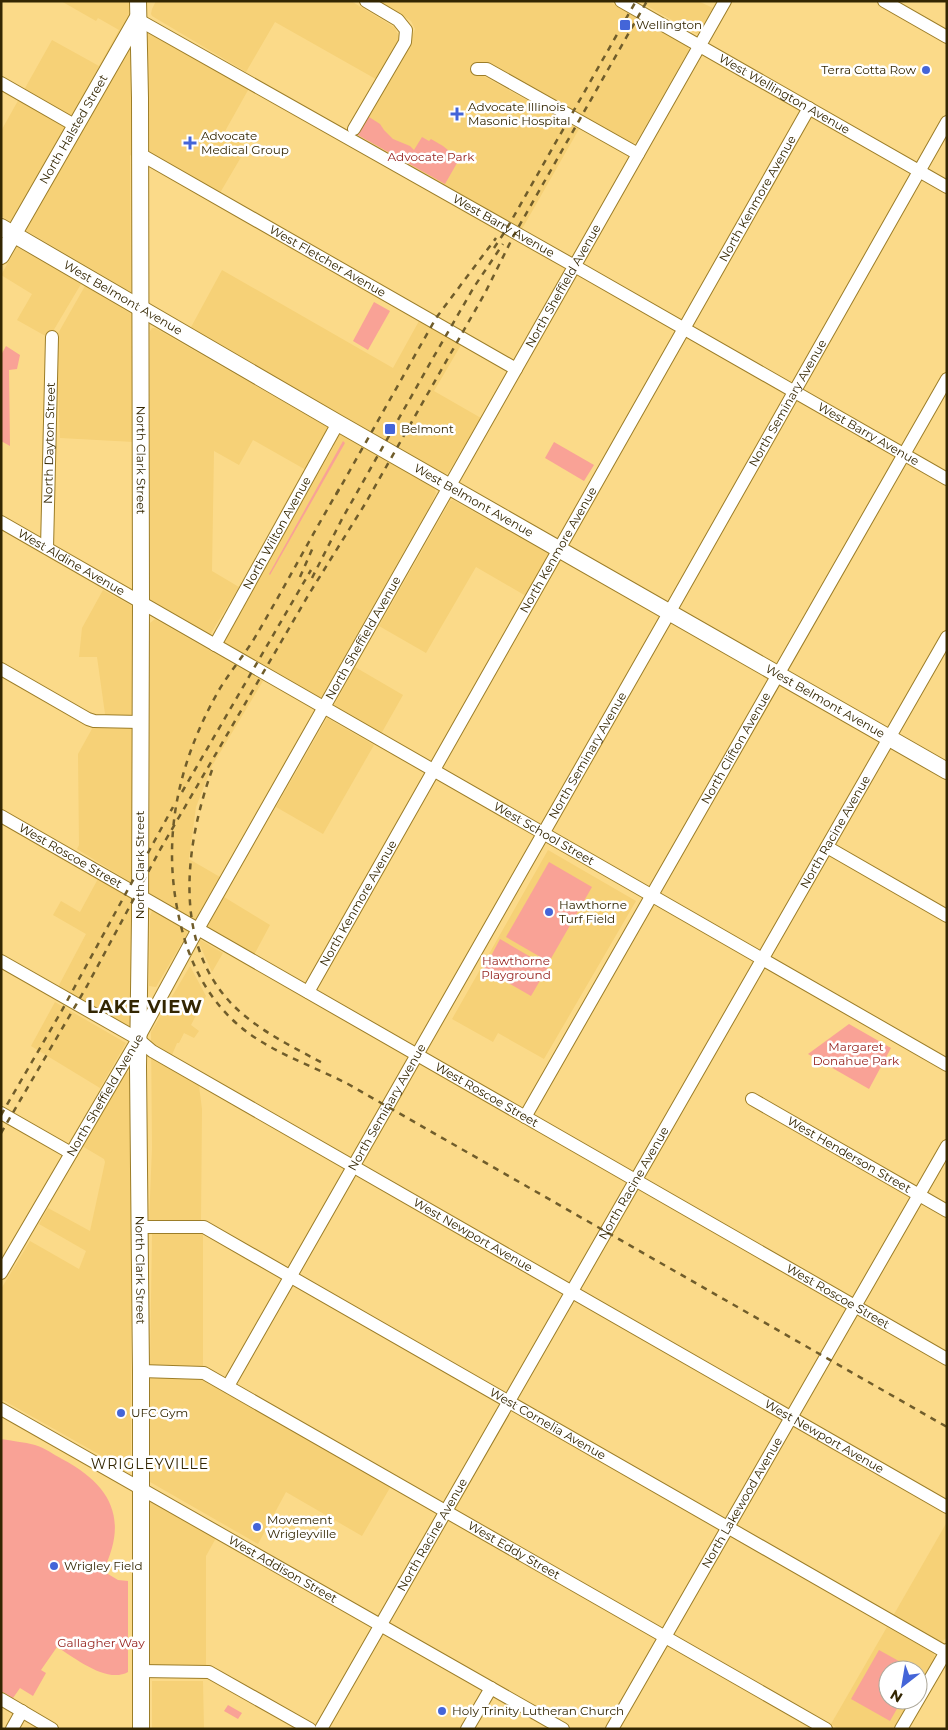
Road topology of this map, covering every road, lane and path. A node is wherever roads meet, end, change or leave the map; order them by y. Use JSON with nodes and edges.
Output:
{"nodes":[{"id":1,"x":138,"y":1,"type":"edge"},
{"id":2,"x":147,"y":1,"type":"edge"},
{"id":3,"x":366,"y":1,"type":"edge"},
{"id":4,"x":621,"y":1,"type":"edge"},
{"id":5,"x":725,"y":1,"type":"edge"},
{"id":6,"x":884,"y":1,"type":"edge"},
{"id":7,"x":137,"y":19,"type":"junction"},
{"id":8,"x":947,"y":37,"type":"edge"},
{"id":9,"x":700,"y":46,"type":"junction"},
{"id":10,"x":477,"y":69,"type":"dead end"},
{"id":11,"x":1,"y":83,"type":"edge"},
{"id":12,"x":809,"y":108,"type":"junction"},
{"id":13,"x":947,"y":122,"type":"edge"},
{"id":14,"x":76,"y":126,"type":"junction"},
{"id":15,"x":354,"y":129,"type":"dead end"},
{"id":16,"x":140,"y":154,"type":"junction"},
{"id":17,"x":638,"y":154,"type":"junction"},
{"id":18,"x":919,"y":171,"type":"junction"},
{"id":19,"x":947,"y":187,"type":"edge"},
{"id":20,"x":8,"y":231,"type":"edge"},
{"id":21,"x":1,"y":256,"type":"edge"},
{"id":22,"x":575,"y":266,"type":"junction"},
{"id":23,"x":140,"y":309,"type":"junction"},
{"id":24,"x":684,"y":328,"type":"junction"},
{"id":25,"x":52,"y":337,"type":"dead end"},
{"id":26,"x":516,"y":369,"type":"junction"},
{"id":27,"x":947,"y":379,"type":"edge"},
{"id":28,"x":794,"y":392,"type":"junction"},
{"id":29,"x":338,"y":423,"type":"junction"},
{"id":30,"x":904,"y":455,"type":"junction"},
{"id":31,"x":947,"y":480,"type":"edge"},
{"id":32,"x":449,"y":487,"type":"junction"},
{"id":33,"x":1,"y":522,"type":"edge"},
{"id":34,"x":47,"y":548,"type":"junction"},
{"id":35,"x":558,"y":549,"type":"junction"},
{"id":36,"x":141,"y":602,"type":"junction"},
{"id":37,"x":669,"y":613,"type":"junction"},
{"id":38,"x":947,"y":637,"type":"edge"},
{"id":39,"x":215,"y":644,"type":"junction"},
{"id":40,"x":1,"y":668,"type":"edge"},
{"id":41,"x":778,"y":675,"type":"junction"},
{"id":42,"x":324,"y":707,"type":"junction"},
{"id":43,"x":140,"y":722,"type":"junction"},
{"id":44,"x":890,"y":738,"type":"junction"},
{"id":45,"x":433,"y":770,"type":"junction"},
{"id":46,"x":947,"y":771,"type":"edge"},
{"id":47,"x":1,"y":816,"type":"edge"},
{"id":48,"x":543,"y":833,"type":"junction"},
{"id":49,"x":827,"y":847,"type":"junction"},
{"id":50,"x":140,"y":896,"type":"junction"},
{"id":51,"x":652,"y":896,"type":"junction"},
{"id":52,"x":947,"y":916,"type":"edge"},
{"id":53,"x":198,"y":929,"type":"junction"},
{"id":54,"x":763,"y":960,"type":"junction"},
{"id":55,"x":1,"y":961,"type":"edge"},
{"id":56,"x":308,"y":992,"type":"junction"},
{"id":57,"x":138,"y":1039,"type":"junction"},
{"id":58,"x":417,"y":1055,"type":"junction"},
{"id":59,"x":947,"y":1065,"type":"edge"},
{"id":60,"x":752,"y":1099,"type":"dead end"},
{"id":61,"x":1,"y":1113,"type":"edge"},
{"id":62,"x":526,"y":1117,"type":"junction"},
{"id":63,"x":947,"y":1146,"type":"edge"},
{"id":64,"x":71,"y":1153,"type":"junction"},
{"id":65,"x":353,"y":1166,"type":"junction"},
{"id":66,"x":636,"y":1181,"type":"junction"},
{"id":67,"x":919,"y":1194,"type":"junction"},
{"id":68,"x":947,"y":1211,"type":"edge"},
{"id":69,"x":140,"y":1227,"type":"junction"},
{"id":70,"x":1,"y":1273,"type":"edge"},
{"id":71,"x":290,"y":1276,"type":"junction"},
{"id":72,"x":572,"y":1292,"type":"junction"},
{"id":73,"x":855,"y":1306,"type":"junction"},
{"id":74,"x":947,"y":1359,"type":"edge"},
{"id":75,"x":142,"y":1371,"type":"junction"},
{"id":76,"x":228,"y":1386,"type":"junction"},
{"id":77,"x":509,"y":1402,"type":"junction"},
{"id":78,"x":1,"y":1409,"type":"edge"},
{"id":79,"x":791,"y":1418,"type":"junction"},
{"id":80,"x":141,"y":1488,"type":"junction"},
{"id":81,"x":947,"y":1507,"type":"edge"},
{"id":82,"x":446,"y":1512,"type":"junction"},
{"id":83,"x":728,"y":1528,"type":"junction"},
{"id":84,"x":381,"y":1625,"type":"junction"},
{"id":85,"x":665,"y":1637,"type":"junction"},
{"id":86,"x":946,"y":1652,"type":"edge"},
{"id":87,"x":141,"y":1671,"type":"junction"},
{"id":88,"x":491,"y":1688,"type":"junction"},
{"id":89,"x":1,"y":1699,"type":"edge"},
{"id":90,"x":22,"y":1711,"type":"junction"},
{"id":91,"x":12,"y":1729,"type":"edge"},
{"id":92,"x":52,"y":1729,"type":"edge"},
{"id":93,"x":141,"y":1729,"type":"edge"},
{"id":94,"x":310,"y":1729,"type":"edge"},
{"id":95,"x":321,"y":1729,"type":"edge"},
{"id":96,"x":467,"y":1729,"type":"edge"},
{"id":97,"x":563,"y":1729,"type":"edge"},
{"id":98,"x":612,"y":1729,"type":"edge"},
{"id":99,"x":826,"y":1729,"type":"edge"},
{"id":100,"x":902,"y":1729,"type":"edge"}],
"edges":[{"from":1,"to":7,"type":"main road","name":"North Clark Street"},
{"from":2,"to":7,"type":"main road","name":"North Halsted Street"},
{"from":3,"to":15,"type":"street"},
{"from":4,"to":9,"type":"street","name":"West Wellington Avenue"},
{"from":5,"to":9,"type":"street","name":"North Sheffield Avenue"},
{"from":6,"to":8,"type":"street"},
{"from":7,"to":14,"type":"main road","name":"North Halsted Street"},
{"from":7,"to":16,"type":"main road","name":"North Clark Street"},
{"from":7,"to":22,"type":"street","name":"West Barry Avenue"},
{"from":9,"to":12,"type":"street","name":"West Wellington Avenue"},
{"from":9,"to":17,"type":"street","name":"North Sheffield Avenue"},
{"from":10,"to":17,"type":"street"},
{"from":11,"to":14,"type":"street"},
{"from":12,"to":18,"type":"street","name":"West Wellington Avenue"},
{"from":12,"to":24,"type":"street","name":"North Kenmore Avenue"},
{"from":13,"to":18,"type":"street","name":"North Seminary Avenue"},
{"from":14,"to":20,"type":"main road","name":"North Halsted Street"},
{"from":16,"to":23,"type":"main road","name":"North Clark Street"},
{"from":16,"to":26,"type":"street","name":"West Fletcher Avenue"},
{"from":17,"to":22,"type":"street","name":"North Sheffield Avenue"},
{"from":18,"to":19,"type":"street","name":"West Wellington Avenue"},
{"from":18,"to":28,"type":"street","name":"North Seminary Avenue"},
{"from":20,"to":21,"type":"main road","name":"North Halsted Street"},
{"from":20,"to":23,"type":"main road","name":"West Belmont Avenue"},
{"from":22,"to":24,"type":"street","name":"West Barry Avenue"},
{"from":22,"to":26,"type":"street","name":"North Sheffield Avenue"},
{"from":23,"to":29,"type":"main road","name":"West Belmont Avenue"},
{"from":23,"to":36,"type":"main road","name":"North Clark Street"},
{"from":24,"to":28,"type":"street","name":"West Barry Avenue"},
{"from":24,"to":35,"type":"street","name":"North Kenmore Avenue"},
{"from":25,"to":34,"type":"street","name":"North Dayton Street"},
{"from":26,"to":32,"type":"street","name":"North Sheffield Avenue"},
{"from":27,"to":30,"type":"street","name":"North Clifton Avenue"},
{"from":28,"to":30,"type":"street","name":"West Barry Avenue"},
{"from":28,"to":37,"type":"street","name":"North Seminary Avenue"},
{"from":29,"to":32,"type":"main road","name":"West Belmont Avenue"},
{"from":29,"to":39,"type":"street","name":"North Wilton Avenue"},
{"from":30,"to":31,"type":"street","name":"West Barry Avenue"},
{"from":30,"to":41,"type":"street","name":"North Clifton Avenue"},
{"from":32,"to":35,"type":"main road","name":"West Belmont Avenue"},
{"from":32,"to":42,"type":"street","name":"North Sheffield Avenue"},
{"from":33,"to":34,"type":"street","name":"West Aldine Avenue"},
{"from":34,"to":36,"type":"street","name":"West Aldine Avenue"},
{"from":35,"to":37,"type":"main road","name":"West Belmont Avenue"},
{"from":35,"to":45,"type":"street","name":"North Kenmore Avenue"},
{"from":36,"to":39,"type":"street","name":"West School Street"},
{"from":36,"to":43,"type":"main road","name":"North Clark Street"},
{"from":37,"to":41,"type":"main road","name":"West Belmont Avenue"},
{"from":37,"to":48,"type":"street","name":"North Seminary Avenue"},
{"from":38,"to":44,"type":"street","name":"North Racine Avenue"},
{"from":39,"to":42,"type":"street","name":"West School Street"},
{"from":40,"to":43,"type":"street"},
{"from":41,"to":44,"type":"main road","name":"West Belmont Avenue"},
{"from":41,"to":51,"type":"street","name":"North Clifton Avenue"},
{"from":42,"to":45,"type":"street","name":"West School Street"},
{"from":42,"to":53,"type":"street","name":"North Sheffield Avenue"},
{"from":43,"to":50,"type":"main road","name":"North Clark Street"},
{"from":44,"to":46,"type":"main road","name":"West Belmont Avenue"},
{"from":44,"to":49,"type":"street","name":"North Racine Avenue"},
{"from":45,"to":48,"type":"street","name":"West School Street"},
{"from":45,"to":56,"type":"street","name":"North Kenmore Avenue"},
{"from":47,"to":50,"type":"street","name":"West Roscoe Street"},
{"from":48,"to":51,"type":"street","name":"West School Street"},
{"from":48,"to":58,"type":"street","name":"North Seminary Avenue"},
{"from":49,"to":52,"type":"street"},
{"from":49,"to":54,"type":"street","name":"North Racine Avenue"},
{"from":50,"to":53,"type":"street","name":"West Roscoe Street"},
{"from":50,"to":57,"type":"main road","name":"North Clark Street"},
{"from":51,"to":54,"type":"street","name":"West School Street"},
{"from":51,"to":62,"type":"street","name":"North Clifton Avenue"},
{"from":53,"to":56,"type":"street","name":"West Roscoe Street"},
{"from":53,"to":57,"type":"street","name":"North Sheffield Avenue"},
{"from":54,"to":59,"type":"street","name":"West School Street"},
{"from":54,"to":66,"type":"street","name":"North Racine Avenue"},
{"from":55,"to":57,"type":"street","name":"West Newport Avenue"},
{"from":56,"to":58,"type":"street","name":"West Roscoe Street"},
{"from":57,"to":64,"type":"street","name":"North Sheffield Avenue"},
{"from":57,"to":65,"type":"street","name":"West Newport Avenue"},
{"from":57,"to":69,"type":"main road","name":"North Clark Street"},
{"from":58,"to":62,"type":"street","name":"West Roscoe Street"},
{"from":58,"to":65,"type":"street","name":"North Seminary Avenue"},
{"from":60,"to":67,"type":"street","name":"West Henderson Street"},
{"from":61,"to":64,"type":"street"},
{"from":62,"to":66,"type":"street","name":"West Roscoe Street"},
{"from":63,"to":67,"type":"street","name":"North Lakewood Avenue"},
{"from":64,"to":70,"type":"street","name":"North Sheffield Avenue"},
{"from":65,"to":71,"type":"street","name":"North Seminary Avenue"},
{"from":65,"to":72,"type":"street","name":"West Newport Avenue"},
{"from":66,"to":72,"type":"street","name":"North Racine Avenue"},
{"from":66,"to":73,"type":"street","name":"West Roscoe Street"},
{"from":67,"to":68,"type":"street","name":"West Henderson Street"},
{"from":67,"to":73,"type":"street","name":"North Lakewood Avenue"},
{"from":69,"to":71,"type":"street","name":"West Cornelia Avenue"},
{"from":69,"to":75,"type":"main road","name":"North Clark Street"},
{"from":71,"to":76,"type":"street","name":"North Seminary Avenue"},
{"from":71,"to":77,"type":"street","name":"West Cornelia Avenue"},
{"from":72,"to":77,"type":"street","name":"North Racine Avenue"},
{"from":72,"to":79,"type":"street","name":"West Newport Avenue"},
{"from":73,"to":74,"type":"street","name":"West Roscoe Street"},
{"from":73,"to":79,"type":"street","name":"North Lakewood Avenue"},
{"from":75,"to":76,"type":"street","name":"West Eddy Street"},
{"from":75,"to":80,"type":"main road","name":"North Clark Street"},
{"from":76,"to":82,"type":"street","name":"West Eddy Street"},
{"from":77,"to":82,"type":"street","name":"North Racine Avenue"},
{"from":77,"to":83,"type":"street","name":"West Cornelia Avenue"},
{"from":78,"to":80,"type":"street","name":"West Addison Street"},
{"from":79,"to":81,"type":"street","name":"West Newport Avenue"},
{"from":79,"to":83,"type":"street","name":"North Lakewood Avenue"},
{"from":80,"to":84,"type":"street","name":"West Addison Street"},
{"from":80,"to":87,"type":"main road","name":"North Clark Street"},
{"from":82,"to":84,"type":"street","name":"North Racine Avenue"},
{"from":82,"to":85,"type":"street","name":"West Eddy Street"},
{"from":83,"to":85,"type":"street","name":"North Lakewood Avenue"},
{"from":83,"to":86,"type":"street","name":"West Cornelia Avenue"},
{"from":84,"to":88,"type":"street","name":"West Addison Street"},
{"from":84,"to":95,"type":"street","name":"North Racine Avenue"},
{"from":85,"to":98,"type":"street","name":"North Lakewood Avenue"},
{"from":85,"to":99,"type":"street","name":"West Eddy Street"},
{"from":86,"to":100,"type":"street"},
{"from":87,"to":93,"type":"main road","name":"North Clark Street"},
{"from":87,"to":94,"type":"street"},
{"from":88,"to":96,"type":"street"},
{"from":88,"to":97,"type":"street","name":"West Addison Street"},
{"from":89,"to":90,"type":"street"},
{"from":90,"to":91,"type":"street"},
{"from":90,"to":92,"type":"street"}]}
